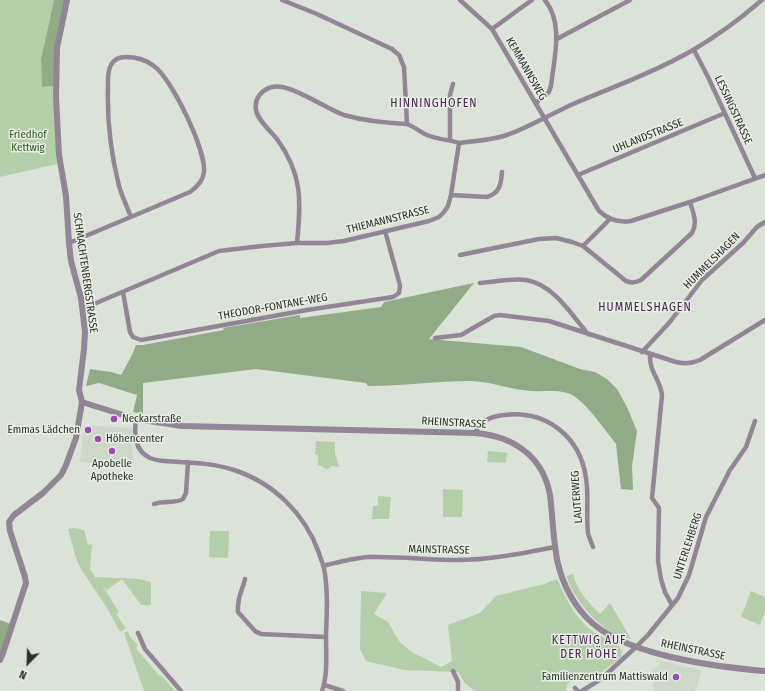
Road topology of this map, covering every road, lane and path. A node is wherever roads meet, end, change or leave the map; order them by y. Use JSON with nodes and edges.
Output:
{"nodes":[{"id":1,"x":67,"y":0,"type":"edge"},
{"id":2,"x":282,"y":0,"type":"edge"},
{"id":3,"x":460,"y":0,"type":"edge"},
{"id":4,"x":532,"y":0,"type":"edge"},
{"id":5,"x":545,"y":0,"type":"edge"},
{"id":6,"x":630,"y":0,"type":"edge"},
{"id":7,"x":763,"y":1,"type":"edge"},
{"id":8,"x":492,"y":29,"type":"junction"},
{"id":9,"x":557,"y":39,"type":"junction"},
{"id":10,"x":694,"y":50,"type":"junction"},
{"id":11,"x":453,"y":84,"type":"dead end"},
{"id":12,"x":536,"y":103,"type":"junction"},
{"id":13,"x":725,"y":113,"type":"junction"},
{"id":14,"x":544,"y":118,"type":"junction"},
{"id":15,"x":407,"y":124,"type":"junction"},
{"id":16,"x":450,"y":140,"type":"junction"},
{"id":17,"x":459,"y":143,"type":"junction"},
{"id":18,"x":502,"y":172,"type":"dead end"},
{"id":19,"x":578,"y":175,"type":"junction"},
{"id":20,"x":765,"y":175,"type":"edge"},
{"id":21,"x":755,"y":178,"type":"junction"},
{"id":22,"x":451,"y":196,"type":"junction"},
{"id":23,"x":690,"y":202,"type":"junction"},
{"id":24,"x":131,"y":217,"type":"junction"},
{"id":25,"x":610,"y":219,"type":"junction"},
{"id":26,"x":765,"y":222,"type":"edge"},
{"id":27,"x":385,"y":231,"type":"junction"},
{"id":28,"x":69,"y":243,"type":"junction"},
{"id":29,"x":297,"y":243,"type":"junction"},
{"id":30,"x":583,"y":246,"type":"junction"},
{"id":31,"x":460,"y":255,"type":"dead end"},
{"id":32,"x":480,"y":283,"type":"dead end"},
{"id":33,"x":122,"y":292,"type":"junction"},
{"id":34,"x":82,"y":308,"type":"junction"},
{"id":35,"x":765,"y":320,"type":"edge"},
{"id":36,"x":588,"y":334,"type":"junction"},
{"id":37,"x":435,"y":338,"type":"dead end"},
{"id":38,"x":642,"y":352,"type":"junction"},
{"id":39,"x":650,"y":354,"type":"junction"},
{"id":40,"x":82,"y":402,"type":"junction"},
{"id":41,"x":136,"y":419,"type":"junction"},
{"id":42,"x":755,"y":422,"type":"dead end"},
{"id":43,"x":475,"y":433,"type":"junction"},
{"id":44,"x":188,"y":462,"type":"junction"},
{"id":45,"x":154,"y":504,"type":"dead end"},
{"id":46,"x":555,"y":547,"type":"junction"},
{"id":47,"x":593,"y":547,"type":"dead end"},
{"id":48,"x":323,"y":566,"type":"junction"},
{"id":49,"x":245,"y":579,"type":"dead end"},
{"id":50,"x":672,"y":605,"type":"junction"},
{"id":51,"x":138,"y":633,"type":"dead end"},
{"id":52,"x":326,"y":637,"type":"junction"},
{"id":53,"x":636,"y":647,"type":"junction"},
{"id":54,"x":0,"y":660,"type":"edge"},
{"id":55,"x":453,"y":671,"type":"dead end"},
{"id":56,"x":765,"y":671,"type":"edge"},
{"id":57,"x":324,"y":685,"type":"junction"},
{"id":58,"x":182,"y":691,"type":"edge"},
{"id":59,"x":322,"y":691,"type":"edge"},
{"id":60,"x":343,"y":691,"type":"edge"},
{"id":61,"x":458,"y":691,"type":"edge"},
{"id":62,"x":582,"y":691,"type":"edge"}],
"edges":[{"from":1,"to":28,"type":"street","name":"SCHMACHTENBERGSTRASSE"},
{"from":2,"to":15,"type":"street"},
{"from":3,"to":8,"type":"street","name":"KEMMANNSWEG"},
{"from":4,"to":8,"type":"street"},
{"from":5,"to":9,"type":"street"},
{"from":6,"to":9,"type":"street"},
{"from":7,"to":10,"type":"street"},
{"from":8,"to":12,"type":"street","name":"KEMMANNSWEG"},
{"from":9,"to":12,"type":"street"},
{"from":10,"to":13,"type":"street","name":"LESSINGSTRASSE"},
{"from":10,"to":14,"type":"street"},
{"from":11,"to":16,"type":"street"},
{"from":12,"to":14,"type":"street","name":"KEMMANNSWEG"},
{"from":13,"to":19,"type":"street","name":"UHLANDSTRASSE"},
{"from":13,"to":21,"type":"street","name":"LESSINGSTRASSE"},
{"from":14,"to":17,"type":"street"},
{"from":14,"to":19,"type":"street","name":"KEMMANNSWEG"},
{"from":15,"to":16,"type":"street"},
{"from":15,"to":29,"type":"street"},
{"from":16,"to":17,"type":"street"},
{"from":17,"to":22,"type":"street","name":"THIEMANNSTRASSE"},
{"from":18,"to":22,"type":"street"},
{"from":19,"to":25,"type":"street","name":"KEMMANNSWEG"},
{"from":20,"to":21,"type":"street"},
{"from":21,"to":23,"type":"street"},
{"from":22,"to":27,"type":"street","name":"THIEMANNSTRASSE"},
{"from":23,"to":25,"type":"street"},
{"from":23,"to":30,"type":"street"},
{"from":24,"to":24,"type":"street"},
{"from":24,"to":28,"type":"street"},
{"from":25,"to":30,"type":"street"},
{"from":26,"to":38,"type":"street","name":"HUMMELSHAGEN"},
{"from":27,"to":29,"type":"street","name":"THIEMANNSTRASSE"},
{"from":27,"to":33,"type":"street","name":"THEODOR-FONTANE-WEG"},
{"from":28,"to":34,"type":"street","name":"SCHMACHTENBERGSTRASSE"},
{"from":29,"to":33,"type":"street","name":"THIEMANNSTRASSE"},
{"from":30,"to":31,"type":"street"},
{"from":32,"to":36,"type":"street"},
{"from":33,"to":34,"type":"street","name":"THIEMANNSTRASSE"},
{"from":34,"to":40,"type":"street","name":"SCHMACHTENBERGSTRASSE"},
{"from":35,"to":39,"type":"street"},
{"from":36,"to":37,"type":"street"},
{"from":36,"to":38,"type":"street"},
{"from":38,"to":39,"type":"street"},
{"from":39,"to":50,"type":"street"},
{"from":40,"to":41,"type":"street","name":"RHEINSTRASSE"},
{"from":40,"to":54,"type":"street","name":"SCHMACHTENBERGSTRASSE"},
{"from":41,"to":43,"type":"street","name":"RHEINSTRASSE"},
{"from":41,"to":44,"type":"street"},
{"from":42,"to":50,"type":"street","name":"UNTERLEHBERG"},
{"from":43,"to":46,"type":"street","name":"RHEINSTRASSE"},
{"from":43,"to":47,"type":"street","name":"LAUTERWEG"},
{"from":44,"to":45,"type":"street"},
{"from":44,"to":48,"type":"street"},
{"from":46,"to":48,"type":"street","name":"MAINSTRASSE"},
{"from":46,"to":53,"type":"street","name":"RHEINSTRASSE"},
{"from":48,"to":52,"type":"street"},
{"from":49,"to":52,"type":"street"},
{"from":50,"to":53,"type":"street","name":"UNTERLEHBERG"},
{"from":51,"to":58,"type":"street"},
{"from":52,"to":57,"type":"street"},
{"from":53,"to":56,"type":"street","name":"RHEINSTRASSE"},
{"from":53,"to":62,"type":"street","name":"UNTERLEHBERG"},
{"from":55,"to":61,"type":"street"},
{"from":57,"to":59,"type":"street"},
{"from":57,"to":60,"type":"street"}]}
